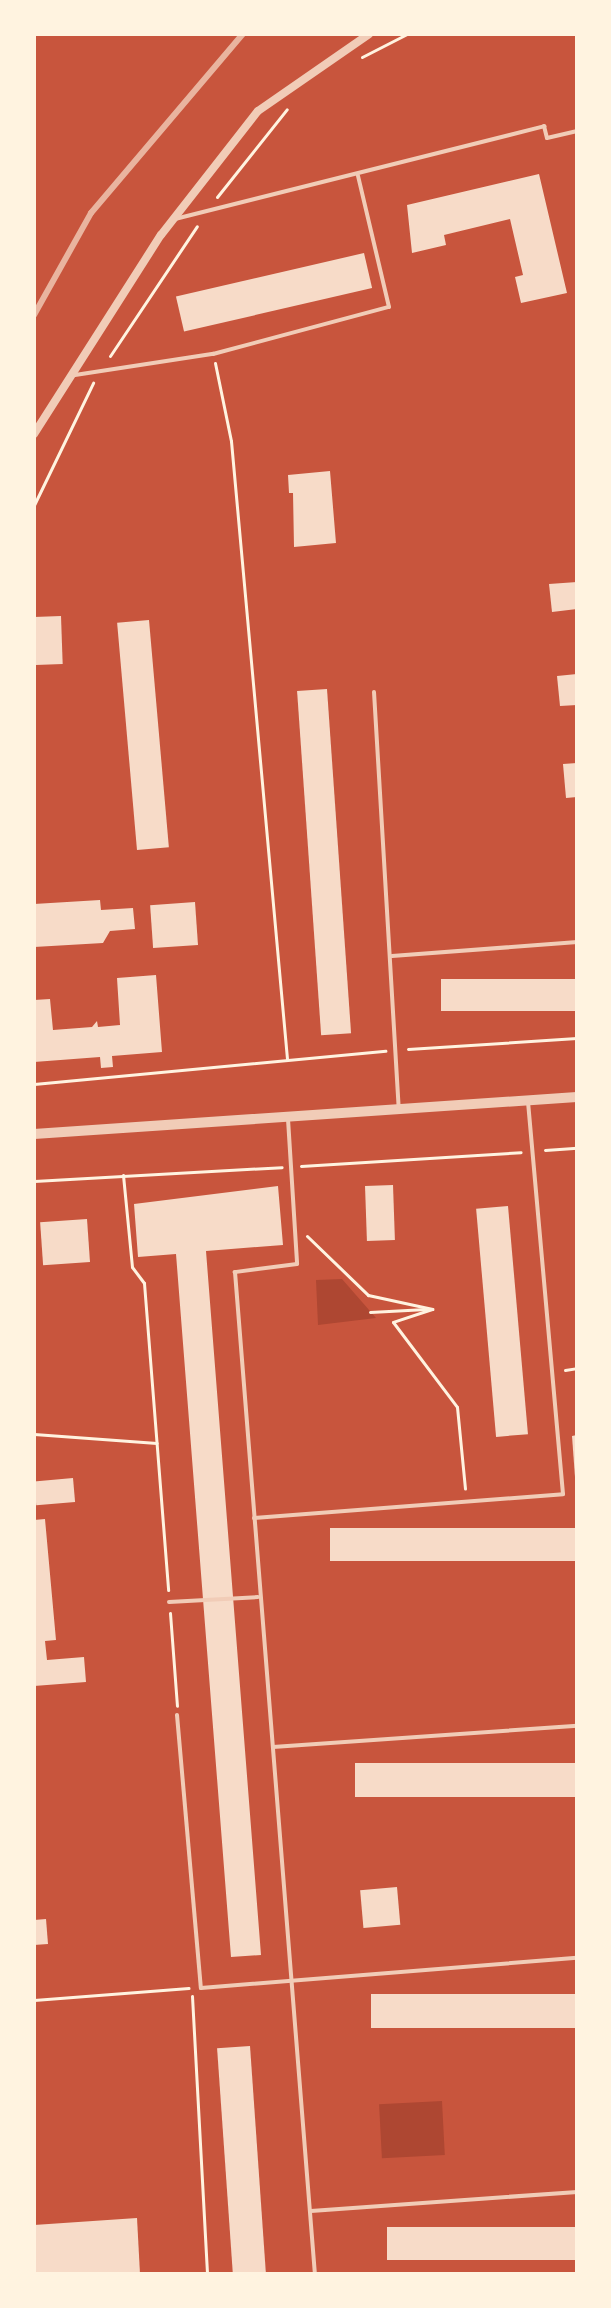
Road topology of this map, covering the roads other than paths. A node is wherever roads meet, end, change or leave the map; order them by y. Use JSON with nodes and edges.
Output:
{"nodes":[{"id":1,"x":369,"y":34,"type":"edge"},
{"id":2,"x":577,"y":131,"type":"edge"},
{"id":3,"x":358,"y":176,"type":"junction"},
{"id":4,"x":172,"y":220,"type":"junction"},
{"id":5,"x":71,"y":375,"type":"junction"},
{"id":6,"x":34,"y":434,"type":"edge"},
{"id":7,"x":374,"y":692,"type":"dead end"},
{"id":8,"x":577,"y":942,"type":"edge"},
{"id":9,"x":392,"y":956,"type":"junction"},
{"id":10,"x":577,"y":1097,"type":"edge"},
{"id":11,"x":528,"y":1101,"type":"junction"},
{"id":12,"x":399,"y":1110,"type":"junction"},
{"id":13,"x":288,"y":1119,"type":"junction"},
{"id":14,"x":34,"y":1134,"type":"edge"},
{"id":15,"x":254,"y":1518,"type":"junction"},
{"id":16,"x":259,"y":1597,"type":"junction"},
{"id":17,"x":169,"y":1602,"type":"road end"},
{"id":18,"x":177,"y":1715,"type":"road end"},
{"id":19,"x":577,"y":1726,"type":"edge"},
{"id":20,"x":273,"y":1747,"type":"junction"},
{"id":21,"x":577,"y":1958,"type":"edge"},
{"id":22,"x":291,"y":1979,"type":"junction"},
{"id":23,"x":577,"y":2192,"type":"edge"},
{"id":24,"x":311,"y":2211,"type":"junction"},
{"id":25,"x":315,"y":2274,"type":"edge"}],
"edges":[{"from":1,"to":4,"type":"street"},
{"from":2,"to":3,"type":"lane"},
{"from":3,"to":4,"type":"lane"},
{"from":3,"to":5,"type":"lane"},
{"from":4,"to":5,"type":"street"},
{"from":5,"to":6,"type":"street"},
{"from":7,"to":9,"type":"lane"},
{"from":8,"to":9,"type":"lane"},
{"from":9,"to":12,"type":"lane"},
{"from":10,"to":11,"type":"street"},
{"from":11,"to":12,"type":"street"},
{"from":11,"to":15,"type":"lane"},
{"from":12,"to":13,"type":"street"},
{"from":13,"to":14,"type":"street"},
{"from":13,"to":15,"type":"lane"},
{"from":15,"to":16,"type":"lane"},
{"from":16,"to":17,"type":"lane"},
{"from":16,"to":20,"type":"lane"},
{"from":18,"to":22,"type":"lane"},
{"from":19,"to":20,"type":"lane"},
{"from":20,"to":22,"type":"lane"},
{"from":21,"to":22,"type":"lane"},
{"from":22,"to":24,"type":"lane"},
{"from":23,"to":24,"type":"lane"},
{"from":24,"to":25,"type":"lane"}]}
